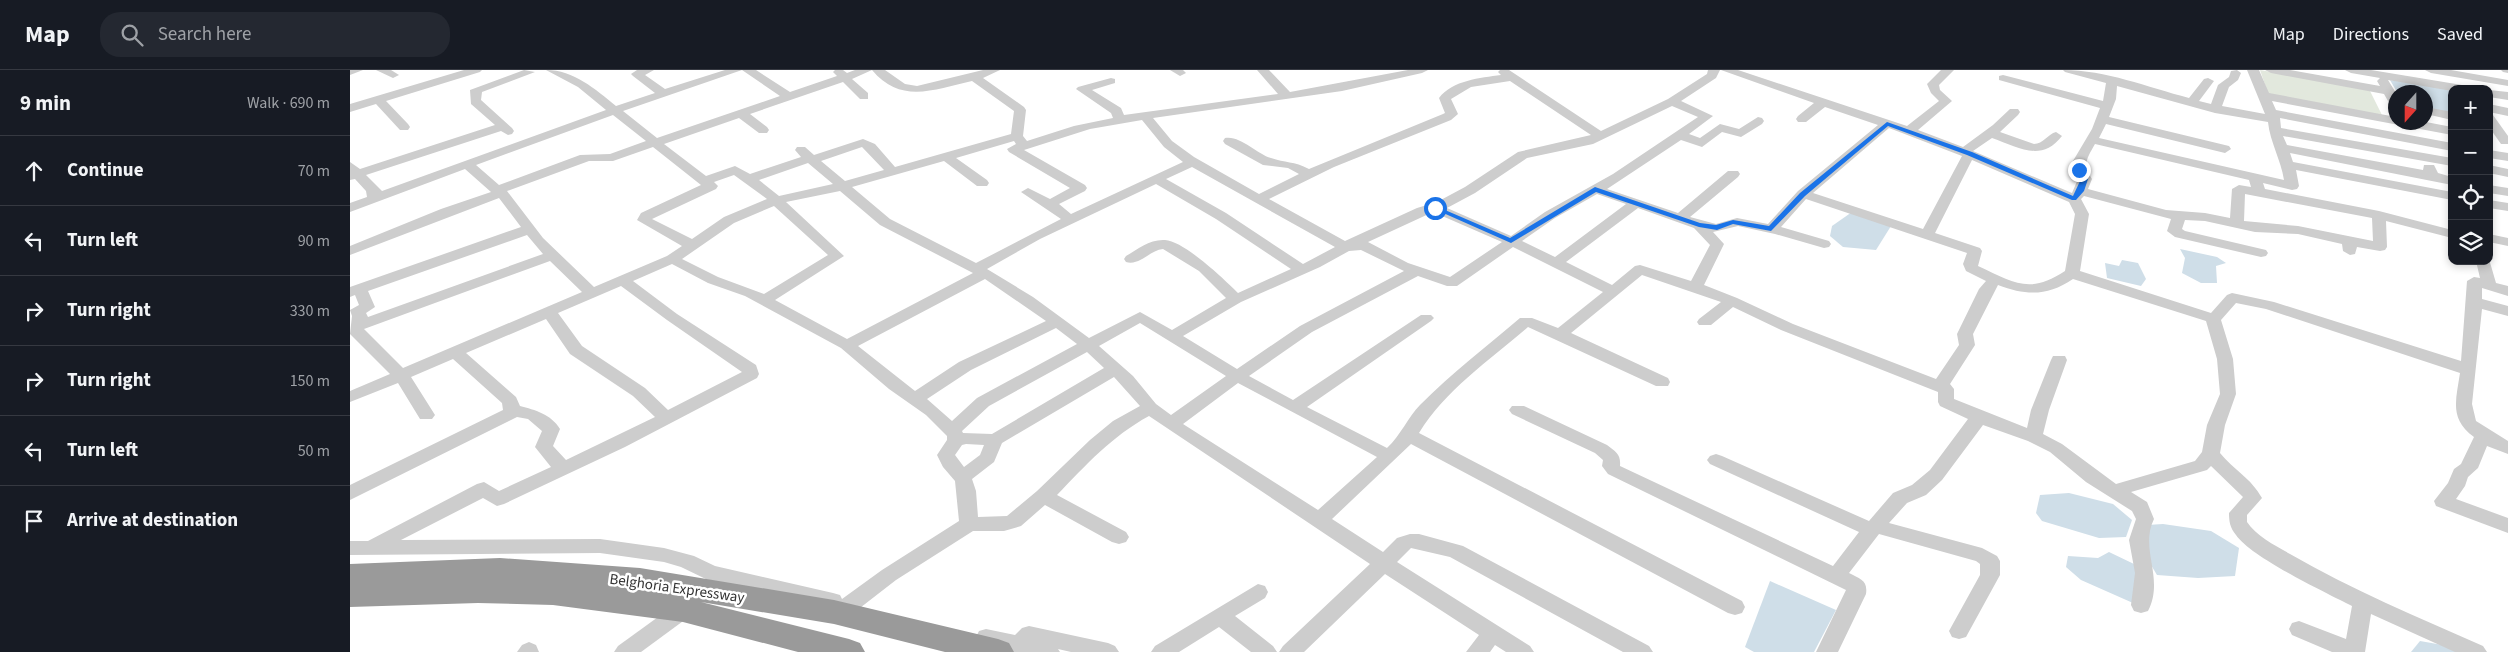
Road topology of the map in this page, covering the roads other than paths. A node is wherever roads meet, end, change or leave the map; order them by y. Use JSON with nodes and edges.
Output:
{"nodes":[{"id":1,"x":357,"y":70,"type":"edge"},
{"id":2,"x":476,"y":70,"type":"edge"},
{"id":3,"x":552,"y":70,"type":"edge"},
{"id":4,"x":648,"y":70,"type":"edge"},
{"id":5,"x":736,"y":70,"type":"edge"},
{"id":6,"x":748,"y":70,"type":"edge"},
{"id":7,"x":866,"y":70,"type":"edge"},
{"id":8,"x":878,"y":70,"type":"edge"},
{"id":9,"x":937,"y":70,"type":"edge"},
{"id":10,"x":994,"y":70,"type":"edge"},
{"id":11,"x":1263,"y":70,"type":"edge"},
{"id":12,"x":1422,"y":70,"type":"edge"},
{"id":13,"x":1500,"y":70,"type":"edge"},
{"id":14,"x":1714,"y":70,"type":"edge"},
{"id":15,"x":1726,"y":70,"type":"edge"},
{"id":16,"x":1948,"y":70,"type":"edge"},
{"id":17,"x":2070,"y":70,"type":"edge"},
{"id":18,"x":2253,"y":70,"type":"edge"},
{"id":19,"x":2271,"y":70,"type":"edge"},
{"id":20,"x":2350,"y":70,"type":"edge"},
{"id":21,"x":2431,"y":70,"type":"edge"},
{"id":22,"x":531,"y":71,"type":"edge"},
{"id":23,"x":350,"y":72,"type":"edge"},
{"id":24,"x":720,"y":72,"type":"edge"},
{"id":25,"x":1098,"y":72,"type":"dead end"},
{"id":26,"x":2379,"y":72,"type":"edge"},
{"id":27,"x":2459,"y":72,"type":"edge"},
{"id":28,"x":1749,"y":73,"type":"edge"},
{"id":29,"x":840,"y":74,"type":"edge"},
{"id":30,"x":2235,"y":74,"type":"dead end"},
{"id":31,"x":974,"y":77,"type":"junction"},
{"id":32,"x":1512,"y":77,"type":"junction"},
{"id":33,"x":2004,"y":78,"type":"dead end"},
{"id":34,"x":2113,"y":80,"type":"junction"},
{"id":35,"x":2208,"y":81,"type":"dead end"},
{"id":36,"x":948,"y":83,"type":"junction"},
{"id":37,"x":2508,"y":83,"type":"edge"},
{"id":38,"x":2466,"y":85,"type":"edge"},
{"id":39,"x":2448,"y":86,"type":"edge"},
{"id":40,"x":2388,"y":91,"type":"joint"},
{"id":41,"x":664,"y":94,"type":"junction"},
{"id":42,"x":2493,"y":94,"type":"edge"},
{"id":43,"x":788,"y":96,"type":"junction"},
{"id":44,"x":864,"y":96,"type":"dead end"},
{"id":45,"x":1287,"y":96,"type":"junction"},
{"id":46,"x":2264,"y":96,"type":"junction"},
{"id":47,"x":2508,"y":96,"type":"edge"},
{"id":48,"x":378,"y":99,"type":"junction"},
{"id":49,"x":1672,"y":102,"type":"junction"},
{"id":50,"x":2192,"y":102,"type":"junction"},
{"id":51,"x":1822,"y":103,"type":"junction"},
{"id":52,"x":2107,"y":106,"type":"junction"},
{"id":53,"x":350,"y":108,"type":"edge"},
{"id":54,"x":2216,"y":108,"type":"junction"},
{"id":55,"x":2493,"y":109,"type":"edge"},
{"id":56,"x":615,"y":111,"type":"junction"},
{"id":57,"x":2014,"y":112,"type":"dead end"},
{"id":58,"x":2433,"y":112,"type":"edge"},
{"id":59,"x":2508,"y":112,"type":"edge"},
{"id":60,"x":741,"y":113,"type":"junction"},
{"id":61,"x":2448,"y":115,"type":"edge"},
{"id":62,"x":1146,"y":117,"type":"junction"},
{"id":63,"x":1802,"y":119,"type":"dead end"},
{"id":64,"x":2102,"y":119,"type":"junction"},
{"id":65,"x":2388,"y":119,"type":"edge"},
{"id":66,"x":1120,"y":121,"type":"junction"},
{"id":67,"x":1758,"y":121,"type":"dead end"},
{"id":68,"x":2273,"y":121,"type":"junction"},
{"id":69,"x":2493,"y":122,"type":"edge"},
{"id":70,"x":1887,"y":124,"type":"junction"},
{"id":71,"x":2493,"y":124,"type":"edge"},
{"id":72,"x":2508,"y":126,"type":"edge"},
{"id":73,"x":404,"y":127,"type":"dead end"},
{"id":74,"x":502,"y":127,"type":"junction"},
{"id":75,"x":2433,"y":127,"type":"edge"},
{"id":76,"x":763,"y":130,"type":"dead end"},
{"id":77,"x":2411,"y":130,"type":"edge"},
{"id":78,"x":2448,"y":130,"type":"edge"},
{"id":79,"x":1909,"y":131,"type":"junction"},
{"id":80,"x":1991,"y":133,"type":"junction"},
{"id":81,"x":1679,"y":135,"type":"junction"},
{"id":82,"x":1601,"y":136,"type":"junction"},
{"id":83,"x":2056,"y":136,"type":"dead end"},
{"id":84,"x":2493,"y":139,"type":"edge"},
{"id":85,"x":1229,"y":140,"type":"dead end"},
{"id":86,"x":2092,"y":140,"type":"junction"},
{"id":87,"x":1020,"y":141,"type":"junction"},
{"id":88,"x":2420,"y":141,"type":"junction"},
{"id":89,"x":2507,"y":141,"type":"edge"},
{"id":90,"x":653,"y":142,"type":"junction"},
{"id":91,"x":2448,"y":146,"type":"edge"},
{"id":92,"x":2282,"y":148,"type":"junction"},
{"id":93,"x":511,"y":149,"type":"junction"},
{"id":94,"x":2225,"y":150,"type":"dead end"},
{"id":95,"x":1967,"y":153,"type":"junction"},
{"id":96,"x":2493,"y":155,"type":"edge"},
{"id":97,"x":808,"y":156,"type":"junction"},
{"id":98,"x":945,"y":156,"type":"junction"},
{"id":99,"x":2508,"y":157,"type":"edge"},
{"id":100,"x":2425,"y":158,"type":"junction"},
{"id":101,"x":2448,"y":161,"type":"edge"},
{"id":102,"x":1193,"y":162,"type":"junction"},
{"id":103,"x":467,"y":164,"type":"junction"},
{"id":104,"x":2288,"y":165,"type":"junction"},
{"id":105,"x":2493,"y":170,"type":"edge"},
{"id":106,"x":892,"y":171,"type":"junction"},
{"id":107,"x":353,"y":172,"type":"edge"},
{"id":108,"x":2508,"y":173,"type":"edge"},
{"id":109,"x":1309,"y":174,"type":"junction"},
{"id":110,"x":1734,"y":174,"type":"dead end"},
{"id":111,"x":2432,"y":176,"type":"junction"},
{"id":112,"x":748,"y":179,"type":"junction"},
{"id":113,"x":1156,"y":179,"type":"junction"},
{"id":114,"x":2448,"y":180,"type":"edge"},
{"id":115,"x":704,"y":181,"type":"junction"},
{"id":116,"x":982,"y":183,"type":"dead end"},
{"id":117,"x":2257,"y":185,"type":"junction"},
{"id":118,"x":843,"y":186,"type":"junction"},
{"id":119,"x":1595,"y":189,"type":"junction"},
{"id":120,"x":2493,"y":189,"type":"edge"},
{"id":121,"x":500,"y":191,"type":"junction"},
{"id":122,"x":1028,"y":192,"type":"dead end"},
{"id":123,"x":2508,"y":192,"type":"edge"},
{"id":124,"x":378,"y":193,"type":"junction"},
{"id":125,"x":1803,"y":194,"type":"junction"},
{"id":126,"x":2077,"y":195,"type":"junction"},
{"id":127,"x":2448,"y":195,"type":"edge"},
{"id":128,"x":350,"y":198,"type":"edge"},
{"id":129,"x":1258,"y":199,"type":"junction"},
{"id":130,"x":774,"y":201,"type":"junction"},
{"id":131,"x":1050,"y":204,"type":"junction"},
{"id":132,"x":1635,"y":204,"type":"junction"},
{"id":133,"x":2493,"y":205,"type":"edge"},
{"id":134,"x":2508,"y":207,"type":"edge"},
{"id":135,"x":350,"y":208,"type":"edge"},
{"id":136,"x":1435,"y":208,"type":"junction"},
{"id":137,"x":2179,"y":215,"type":"junction"},
{"id":138,"x":2378,"y":215,"type":"junction"},
{"id":139,"x":1679,"y":219,"type":"junction"},
{"id":140,"x":1071,"y":220,"type":"junction"},
{"id":141,"x":2237,"y":224,"type":"junction"},
{"id":142,"x":1699,"y":225,"type":"junction"},
{"id":143,"x":1771,"y":229,"type":"junction"},
{"id":144,"x":530,"y":230,"type":"junction"},
{"id":145,"x":2448,"y":233,"type":"edge"},
{"id":146,"x":1926,"y":235,"type":"junction"},
{"id":147,"x":2493,"y":239,"type":"edge"},
{"id":148,"x":1511,"y":241,"type":"junction"},
{"id":149,"x":2508,"y":242,"type":"edge"},
{"id":150,"x":1824,"y":244,"type":"dead end"},
{"id":151,"x":692,"y":245,"type":"junction"},
{"id":152,"x":1345,"y":247,"type":"junction"},
{"id":153,"x":350,"y":251,"type":"edge"},
{"id":154,"x":2261,"y":253,"type":"dead end"},
{"id":155,"x":553,"y":255,"type":"junction"},
{"id":156,"x":672,"y":259,"type":"junction"},
{"id":157,"x":1131,"y":259,"type":"dead end"},
{"id":158,"x":1556,"y":263,"type":"junction"},
{"id":159,"x":2484,"y":265,"type":"edge"},
{"id":160,"x":1302,"y":270,"type":"junction"},
{"id":161,"x":981,"y":271,"type":"junction"},
{"id":162,"x":1416,"y":271,"type":"junction"},
{"id":163,"x":2072,"y":273,"type":"junction"},
{"id":164,"x":1995,"y":280,"type":"junction"},
{"id":165,"x":624,"y":281,"type":"junction"},
{"id":166,"x":2489,"y":285,"type":"junction"},
{"id":167,"x":1695,"y":287,"type":"junction"},
{"id":168,"x":355,"y":290,"type":"edge"},
{"id":169,"x":1613,"y":291,"type":"junction"},
{"id":170,"x":2508,"y":291,"type":"edge"},
{"id":171,"x":592,"y":293,"type":"junction"},
{"id":172,"x":1236,"y":299,"type":"junction"},
{"id":173,"x":764,"y":301,"type":"junction"},
{"id":174,"x":1732,"y":301,"type":"junction"},
{"id":175,"x":2475,"y":302,"type":"junction"},
{"id":176,"x":548,"y":311,"type":"junction"},
{"id":177,"x":2508,"y":311,"type":"edge"},
{"id":178,"x":1426,"y":318,"type":"dead end"},
{"id":179,"x":2213,"y":318,"type":"junction"},
{"id":180,"x":1057,"y":322,"type":"junction"},
{"id":181,"x":1705,"y":322,"type":"dead end"},
{"id":182,"x":354,"y":328,"type":"edge"},
{"id":183,"x":1560,"y":334,"type":"junction"},
{"id":184,"x":1172,"y":336,"type":"junction"},
{"id":185,"x":846,"y":345,"type":"junction"},
{"id":186,"x":1088,"y":345,"type":"junction"},
{"id":187,"x":454,"y":351,"type":"junction"},
{"id":188,"x":2059,"y":360,"type":"dead end"},
{"id":189,"x":1115,"y":369,"type":"junction"},
{"id":190,"x":2469,"y":371,"type":"junction"},
{"id":191,"x":401,"y":375,"type":"junction"},
{"id":192,"x":1237,"y":376,"type":"junction"},
{"id":193,"x":1662,"y":382,"type":"dead end"},
{"id":194,"x":1940,"y":386,"type":"junction"},
{"id":195,"x":350,"y":398,"type":"edge"},
{"id":196,"x":915,"y":399,"type":"junction"},
{"id":197,"x":1150,"y":408,"type":"junction"},
{"id":198,"x":1294,"y":408,"type":"junction"},
{"id":199,"x":512,"y":410,"type":"junction"},
{"id":200,"x":1518,"y":410,"type":"dead end"},
{"id":201,"x":426,"y":415,"type":"dead end"},
{"id":202,"x":1979,"y":417,"type":"junction"},
{"id":203,"x":667,"y":419,"type":"junction"},
{"id":204,"x":1171,"y":424,"type":"junction"},
{"id":205,"x":954,"y":435,"type":"junction"},
{"id":206,"x":1409,"y":435,"type":"junction"},
{"id":207,"x":2483,"y":436,"type":"junction"},
{"id":208,"x":2034,"y":437,"type":"junction"},
{"id":209,"x":995,"y":440,"type":"junction"},
{"id":210,"x":2508,"y":448,"type":"edge"},
{"id":211,"x":2211,"y":454,"type":"junction"},
{"id":212,"x":1389,"y":456,"type":"junction"},
{"id":213,"x":1716,"y":460,"type":"dead end"},
{"id":214,"x":563,"y":468,"type":"junction"},
{"id":215,"x":962,"y":477,"type":"junction"},
{"id":216,"x":2112,"y":491,"type":"junction"},
{"id":217,"x":350,"y":493,"type":"edge"},
{"id":218,"x":1044,"y":496,"type":"junction"},
{"id":219,"x":1318,"y":521,"type":"junction"},
{"id":220,"x":969,"y":524,"type":"junction"},
{"id":221,"x":2508,"y":526,"type":"edge"},
{"id":222,"x":1874,"y":528,"type":"junction"},
{"id":223,"x":1119,"y":537,"type":"dead end"},
{"id":224,"x":360,"y":548,"type":"edge"},
{"id":225,"x":1384,"y":563,"type":"junction"},
{"id":226,"x":350,"y":576,"type":"edge"},
{"id":227,"x":1836,"y":576,"type":"junction"},
{"id":228,"x":1258,"y":592,"type":"dead end"},
{"id":229,"x":350,"y":595,"type":"edge"},
{"id":230,"x":2363,"y":602,"type":"junction"},
{"id":231,"x":2141,"y":605,"type":"dead end"},
{"id":232,"x":1735,"y":607,"type":"dead end"},
{"id":233,"x":842,"y":608,"type":"junction"},
{"id":234,"x":683,"y":610,"type":"junction"},
{"id":235,"x":1220,"y":616,"type":"junction"},
{"id":236,"x":2299,"y":629,"type":"dead end"},
{"id":237,"x":1959,"y":631,"type":"dead end"},
{"id":238,"x":1493,"y":633,"type":"junction"},
{"id":239,"x":1009,"y":648,"type":"edge"},
{"id":240,"x":625,"y":652,"type":"edge"},
{"id":241,"x":849,"y":652,"type":"edge"},
{"id":242,"x":1049,"y":652,"type":"edge"},
{"id":243,"x":1108,"y":652,"type":"edge"},
{"id":244,"x":1162,"y":652,"type":"edge"},
{"id":245,"x":1266,"y":652,"type":"edge"},
{"id":246,"x":1290,"y":652,"type":"edge"},
{"id":247,"x":1477,"y":652,"type":"edge"},
{"id":248,"x":1523,"y":652,"type":"edge"},
{"id":249,"x":1642,"y":652,"type":"edge"},
{"id":250,"x":1826,"y":652,"type":"edge"},
{"id":251,"x":2354,"y":652,"type":"edge"},
{"id":252,"x":2476,"y":652,"type":"edge"}],
"edges":[{"from":1,"to":23,"type":"street"},
{"from":2,"to":48,"type":"street"},
{"from":3,"to":56,"type":"street"},
{"from":4,"to":41,"type":"street"},
{"from":5,"to":24,"type":"street"},
{"from":6,"to":43,"type":"street"},
{"from":7,"to":29,"type":"street"},
{"from":8,"to":36,"type":"street"},
{"from":9,"to":36,"type":"street"},
{"from":10,"to":31,"type":"street"},
{"from":11,"to":45,"type":"street"},
{"from":12,"to":45,"type":"street"},
{"from":13,"to":32,"type":"street"},
{"from":14,"to":49,"type":"street"},
{"from":15,"to":28,"type":"street"},
{"from":16,"to":79,"type":"street"},
{"from":17,"to":34,"type":"street"},
{"from":18,"to":46,"type":"street"},
{"from":19,"to":40,"type":"street"},
{"from":20,"to":26,"type":"street"},
{"from":21,"to":27,"type":"street"},
{"from":22,"to":74,"type":"street"},
{"from":24,"to":41,"type":"street"},
{"from":25,"to":66,"type":"street"},
{"from":26,"to":39,"type":"street"},
{"from":26,"to":40,"type":"street"},
{"from":27,"to":37,"type":"street"},
{"from":27,"to":38,"type":"street"},
{"from":28,"to":51,"type":"street"},
{"from":29,"to":43,"type":"street"},
{"from":29,"to":44,"type":"street"},
{"from":30,"to":54,"type":"street"},
{"from":31,"to":36,"type":"street"},
{"from":31,"to":87,"type":"street"},
{"from":32,"to":82,"type":"street"},
{"from":32,"to":109,"type":"street"},
{"from":33,"to":52,"type":"street"},
{"from":34,"to":50,"type":"street"},
{"from":34,"to":52,"type":"street"},
{"from":35,"to":50,"type":"street"},
{"from":41,"to":56,"type":"street"},
{"from":42,"to":47,"type":"street"},
{"from":43,"to":60,"type":"street"},
{"from":45,"to":62,"type":"street"},
{"from":46,"to":65,"type":"street"},
{"from":46,"to":68,"type":"street"},
{"from":48,"to":53,"type":"street"},
{"from":48,"to":73,"type":"street"},
{"from":49,"to":81,"type":"street"},
{"from":49,"to":82,"type":"street"},
{"from":50,"to":54,"type":"street"},
{"from":51,"to":63,"type":"street"},
{"from":51,"to":70,"type":"street"},
{"from":52,"to":64,"type":"street"},
{"from":54,"to":68,"type":"street"},
{"from":55,"to":59,"type":"street"},
{"from":56,"to":90,"type":"street"},
{"from":56,"to":93,"type":"street"},
{"from":57,"to":80,"type":"street"},
{"from":58,"to":61,"type":"street"},
{"from":60,"to":76,"type":"street"},
{"from":60,"to":90,"type":"street"},
{"from":62,"to":66,"type":"street"},
{"from":62,"to":102,"type":"street"},
{"from":64,"to":86,"type":"street"},
{"from":64,"to":94,"type":"street"},
{"from":66,"to":87,"type":"street"},
{"from":67,"to":81,"type":"street"},
{"from":68,"to":88,"type":"street"},
{"from":68,"to":92,"type":"street"},
{"from":68,"to":100,"type":"street"},
{"from":69,"to":72,"type":"street"},
{"from":70,"to":79,"type":"street"},
{"from":70,"to":125,"type":"street"},
{"from":71,"to":89,"type":"street"},
{"from":74,"to":93,"type":"street"},
{"from":74,"to":107,"type":"street"},
{"from":75,"to":78,"type":"street"},
{"from":77,"to":88,"type":"street"},
{"from":79,"to":95,"type":"street"},
{"from":80,"to":83,"type":"street"},
{"from":80,"to":95,"type":"street"},
{"from":81,"to":119,"type":"street"},
{"from":82,"to":136,"type":"street"},
{"from":84,"to":89,"type":"street"},
{"from":85,"to":109,"type":"street"},
{"from":86,"to":117,"type":"street"},
{"from":86,"to":126,"type":"street"},
{"from":87,"to":98,"type":"street"},
{"from":87,"to":131,"type":"street"},
{"from":88,"to":91,"type":"street"},
{"from":88,"to":100,"type":"street"},
{"from":90,"to":115,"type":"street"},
{"from":90,"to":121,"type":"street"},
{"from":92,"to":104,"type":"street"},
{"from":92,"to":111,"type":"street"},
{"from":93,"to":103,"type":"street"},
{"from":95,"to":126,"type":"street"},
{"from":95,"to":146,"type":"street"},
{"from":96,"to":99,"type":"street"},
{"from":97,"to":106,"type":"street"},
{"from":97,"to":112,"type":"street"},
{"from":97,"to":118,"type":"street"},
{"from":98,"to":106,"type":"street"},
{"from":98,"to":116,"type":"street"},
{"from":100,"to":101,"type":"street"},
{"from":100,"to":111,"type":"street"},
{"from":102,"to":113,"type":"street"},
{"from":102,"to":129,"type":"street"},
{"from":103,"to":121,"type":"street"},
{"from":103,"to":124,"type":"street"},
{"from":104,"to":117,"type":"street"},
{"from":104,"to":127,"type":"street"},
{"from":105,"to":108,"type":"street"},
{"from":106,"to":118,"type":"street"},
{"from":107,"to":124,"type":"street"},
{"from":109,"to":129,"type":"street"},
{"from":110,"to":139,"type":"street"},
{"from":111,"to":114,"type":"street"},
{"from":112,"to":115,"type":"street"},
{"from":112,"to":130,"type":"street"},
{"from":113,"to":140,"type":"street"},
{"from":113,"to":160,"type":"street"},
{"from":115,"to":151,"type":"street"},
{"from":117,"to":138,"type":"street"},
{"from":117,"to":141,"type":"street"},
{"from":118,"to":130,"type":"street"},
{"from":118,"to":161,"type":"street"},
{"from":119,"to":132,"type":"street"},
{"from":119,"to":148,"type":"street"},
{"from":120,"to":123,"type":"street"},
{"from":121,"to":144,"type":"street"},
{"from":121,"to":153,"type":"street"},
{"from":122,"to":131,"type":"street"},
{"from":124,"to":128,"type":"street"},
{"from":124,"to":135,"type":"street"},
{"from":125,"to":143,"type":"street"},
{"from":125,"to":146,"type":"street"},
{"from":126,"to":137,"type":"street"},
{"from":126,"to":163,"type":"street"},
{"from":129,"to":152,"type":"street"},
{"from":130,"to":151,"type":"street"},
{"from":130,"to":173,"type":"street"},
{"from":131,"to":140,"type":"street"},
{"from":132,"to":139,"type":"street"},
{"from":132,"to":158,"type":"street"},
{"from":133,"to":134,"type":"street"},
{"from":136,"to":148,"type":"street"},
{"from":136,"to":152,"type":"street"},
{"from":137,"to":141,"type":"street"},
{"from":137,"to":154,"type":"street"},
{"from":138,"to":141,"type":"street"},
{"from":138,"to":145,"type":"street"},
{"from":139,"to":142,"type":"street"},
{"from":140,"to":161,"type":"street"},
{"from":142,"to":143,"type":"street"},
{"from":142,"to":167,"type":"street"},
{"from":143,"to":150,"type":"street"},
{"from":144,"to":155,"type":"street"},
{"from":144,"to":168,"type":"street"},
{"from":146,"to":164,"type":"street"},
{"from":147,"to":149,"type":"street"},
{"from":148,"to":158,"type":"street"},
{"from":148,"to":162,"type":"street"},
{"from":151,"to":156,"type":"street"},
{"from":152,"to":160,"type":"street"},
{"from":152,"to":162,"type":"street"},
{"from":155,"to":171,"type":"street"},
{"from":155,"to":182,"type":"street"},
{"from":156,"to":165,"type":"street"},
{"from":156,"to":173,"type":"street"},
{"from":157,"to":172,"type":"street"},
{"from":158,"to":169,"type":"street"},
{"from":159,"to":166,"type":"street"},
{"from":160,"to":172,"type":"street"},
{"from":161,"to":180,"type":"street"},
{"from":161,"to":185,"type":"street"},
{"from":162,"to":192,"type":"street"},
{"from":163,"to":164,"type":"street"},
{"from":163,"to":179,"type":"street"},
{"from":164,"to":194,"type":"street"},
{"from":165,"to":171,"type":"street"},
{"from":165,"to":203,"type":"street"},
{"from":166,"to":170,"type":"street"},
{"from":166,"to":175,"type":"street"},
{"from":167,"to":169,"type":"street"},
{"from":167,"to":174,"type":"street"},
{"from":168,"to":182,"type":"street"},
{"from":169,"to":183,"type":"street"},
{"from":171,"to":176,"type":"street"},
{"from":172,"to":184,"type":"street"},
{"from":173,"to":185,"type":"street"},
{"from":174,"to":181,"type":"street"},
{"from":174,"to":194,"type":"street"},
{"from":175,"to":177,"type":"street"},
{"from":175,"to":190,"type":"street"},
{"from":176,"to":187,"type":"street"},
{"from":176,"to":203,"type":"street"},
{"from":178,"to":198,"type":"street"},
{"from":179,"to":190,"type":"street"},
{"from":179,"to":211,"type":"street"},
{"from":180,"to":186,"type":"street"},
{"from":180,"to":196,"type":"street"},
{"from":182,"to":191,"type":"street"},
{"from":183,"to":193,"type":"street"},
{"from":183,"to":206,"type":"street"},
{"from":184,"to":186,"type":"street"},
{"from":184,"to":192,"type":"street"},
{"from":185,"to":196,"type":"street"},
{"from":186,"to":189,"type":"street"},
{"from":186,"to":205,"type":"street"},
{"from":187,"to":191,"type":"street"},
{"from":187,"to":199,"type":"street"},
{"from":188,"to":208,"type":"street"},
{"from":189,"to":197,"type":"street"},
{"from":189,"to":209,"type":"street"},
{"from":190,"to":207,"type":"street"},
{"from":191,"to":195,"type":"street"},
{"from":191,"to":201,"type":"street"},
{"from":192,"to":198,"type":"street"},
{"from":192,"to":204,"type":"street"},
{"from":194,"to":202,"type":"street"},
{"from":196,"to":205,"type":"street"},
{"from":197,"to":204,"type":"street"},
{"from":197,"to":218,"type":"street"},
{"from":198,"to":212,"type":"street"},
{"from":199,"to":214,"type":"street"},
{"from":199,"to":217,"type":"street"},
{"from":200,"to":227,"type":"street"},
{"from":202,"to":208,"type":"street"},
{"from":202,"to":222,"type":"street"},
{"from":203,"to":214,"type":"street"},
{"from":204,"to":219,"type":"street"},
{"from":205,"to":209,"type":"street"},
{"from":205,"to":215,"type":"street"},
{"from":206,"to":212,"type":"street"},
{"from":206,"to":232,"type":"street"},
{"from":207,"to":210,"type":"street"},
{"from":207,"to":221,"type":"street"},
{"from":208,"to":216,"type":"street"},
{"from":209,"to":215,"type":"street"},
{"from":211,"to":216,"type":"street"},
{"from":211,"to":230,"type":"street"},
{"from":212,"to":219,"type":"street"},
{"from":213,"to":222,"type":"street"},
{"from":214,"to":224,"type":"street"},
{"from":215,"to":220,"type":"street"},
{"from":216,"to":231,"type":"street"},
{"from":218,"to":220,"type":"street"},
{"from":218,"to":223,"type":"street"},
{"from":219,"to":225,"type":"street"},
{"from":220,"to":233,"type":"street"},
{"from":222,"to":227,"type":"street"},
{"from":222,"to":237,"type":"street"},
{"from":224,"to":233,"type":"street"},
{"from":225,"to":238,"type":"street"},
{"from":225,"to":246,"type":"street"},
{"from":225,"to":249,"type":"street"},
{"from":226,"to":233,"type":"highway","name":"Belghoria Expressway"},
{"from":227,"to":250,"type":"street"},
{"from":228,"to":235,"type":"street"},
{"from":229,"to":234,"type":"highway","name":"Belghoria Expressway"},
{"from":230,"to":251,"type":"street"},
{"from":230,"to":252,"type":"street"},
{"from":233,"to":239,"type":"highway","name":"Belghoria Expressway"},
{"from":234,"to":240,"type":"street"},
{"from":234,"to":241,"type":"highway","name":"Belghoria Expressway"},
{"from":235,"to":244,"type":"street"},
{"from":235,"to":245,"type":"street"},
{"from":236,"to":251,"type":"street"},
{"from":238,"to":247,"type":"street"},
{"from":238,"to":248,"type":"street"},
{"from":239,"to":242,"type":"street"},
{"from":239,"to":243,"type":"street"}]}
